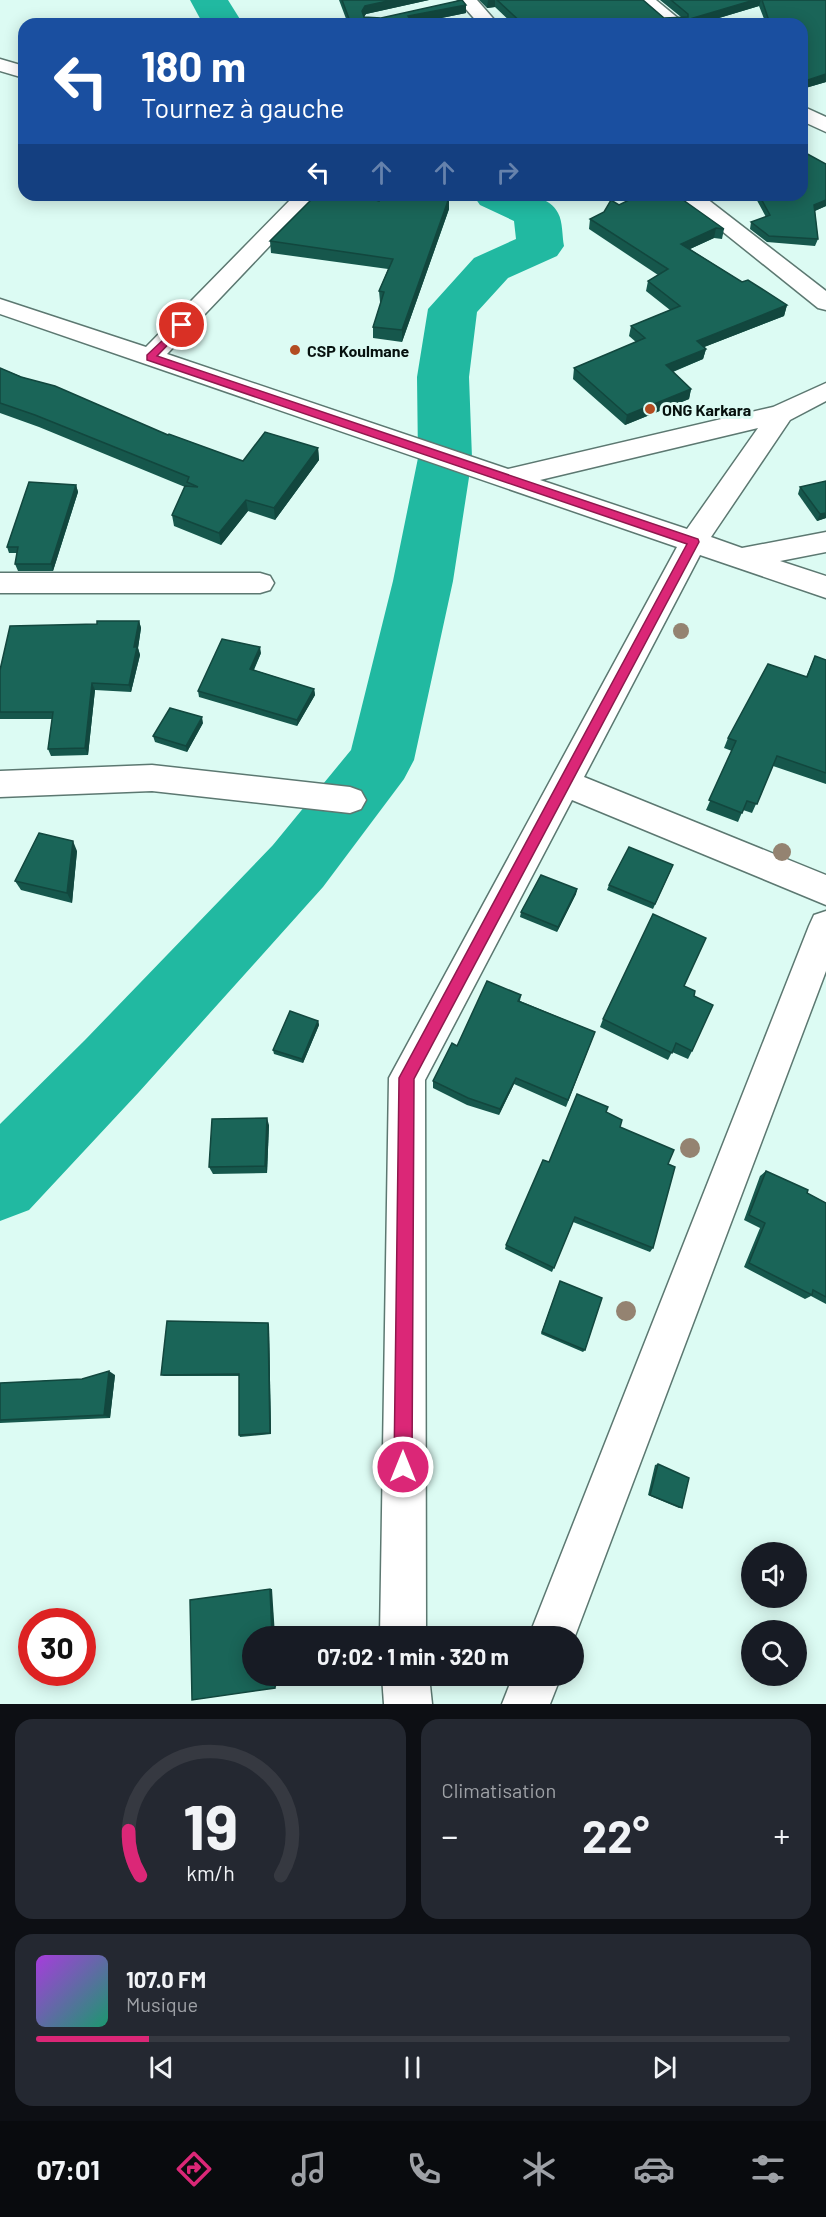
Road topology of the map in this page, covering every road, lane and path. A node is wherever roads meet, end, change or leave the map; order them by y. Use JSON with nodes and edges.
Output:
{"nodes":[{"id":1,"x":644,"y":0,"type":"edge"},
{"id":2,"x":463,"y":1,"type":"edge"},
{"id":3,"x":482,"y":18,"type":"edge"},
{"id":4,"x":668,"y":18,"type":"edge"},
{"id":5,"x":0,"y":64,"type":"edge"},
{"id":6,"x":18,"y":70,"type":"edge"},
{"id":7,"x":808,"y":116,"type":"edge"},
{"id":8,"x":826,"y":126,"type":"edge"},
{"id":9,"x":302,"y":201,"type":"edge"},
{"id":10,"x":696,"y":201,"type":"edge"},
{"id":11,"x":826,"y":303,"type":"edge"},
{"id":12,"x":0,"y":306,"type":"edge"},
{"id":13,"x":150,"y":358,"type":"junction"},
{"id":14,"x":826,"y":392,"type":"edge"},
{"id":15,"x":781,"y":414,"type":"junction"},
{"id":16,"x":506,"y":479,"type":"junction"},
{"id":17,"x":693,"y":542,"type":"junction"},
{"id":18,"x":826,"y":542,"type":"edge"},
{"id":19,"x":738,"y":558,"type":"junction"},
{"id":20,"x":0,"y":583,"type":"edge"},
{"id":21,"x":260,"y":583,"type":"dead end"},
{"id":22,"x":826,"y":587,"type":"edge"},
{"id":23,"x":565,"y":783,"type":"junction"},
{"id":24,"x":0,"y":784,"type":"edge"},
{"id":25,"x":350,"y":800,"type":"dead end"},
{"id":26,"x":826,"y":891,"type":"edge"},
{"id":27,"x":826,"y":926,"type":"edge"},
{"id":28,"x":403,"y":1626,"type":"edge"},
{"id":29,"x":556,"y":1626,"type":"edge"},
{"id":30,"x":407,"y":1686,"type":"edge"},
{"id":31,"x":533,"y":1686,"type":"edge"},
{"id":32,"x":408,"y":1704,"type":"edge"},
{"id":33,"x":526,"y":1704,"type":"edge"}],
"edges":[{"from":1,"to":4,"type":"street"},
{"from":2,"to":3,"type":"street"},
{"from":5,"to":6,"type":"street"},
{"from":7,"to":8,"type":"street"},
{"from":9,"to":13,"type":"street"},
{"from":10,"to":11,"type":"street"},
{"from":12,"to":13,"type":"street"},
{"from":13,"to":16,"type":"street"},
{"from":14,"to":15,"type":"street"},
{"from":15,"to":16,"type":"street"},
{"from":15,"to":17,"type":"street"},
{"from":16,"to":17,"type":"street"},
{"from":17,"to":19,"type":"street"},
{"from":17,"to":23,"type":"street"},
{"from":18,"to":19,"type":"street"},
{"from":19,"to":22,"type":"street"},
{"from":20,"to":21,"type":"street"},
{"from":23,"to":26,"type":"street"},
{"from":23,"to":28,"type":"street"},
{"from":24,"to":25,"type":"street"},
{"from":27,"to":29,"type":"street"},
{"from":30,"to":32,"type":"street"},
{"from":31,"to":33,"type":"street"}]}
